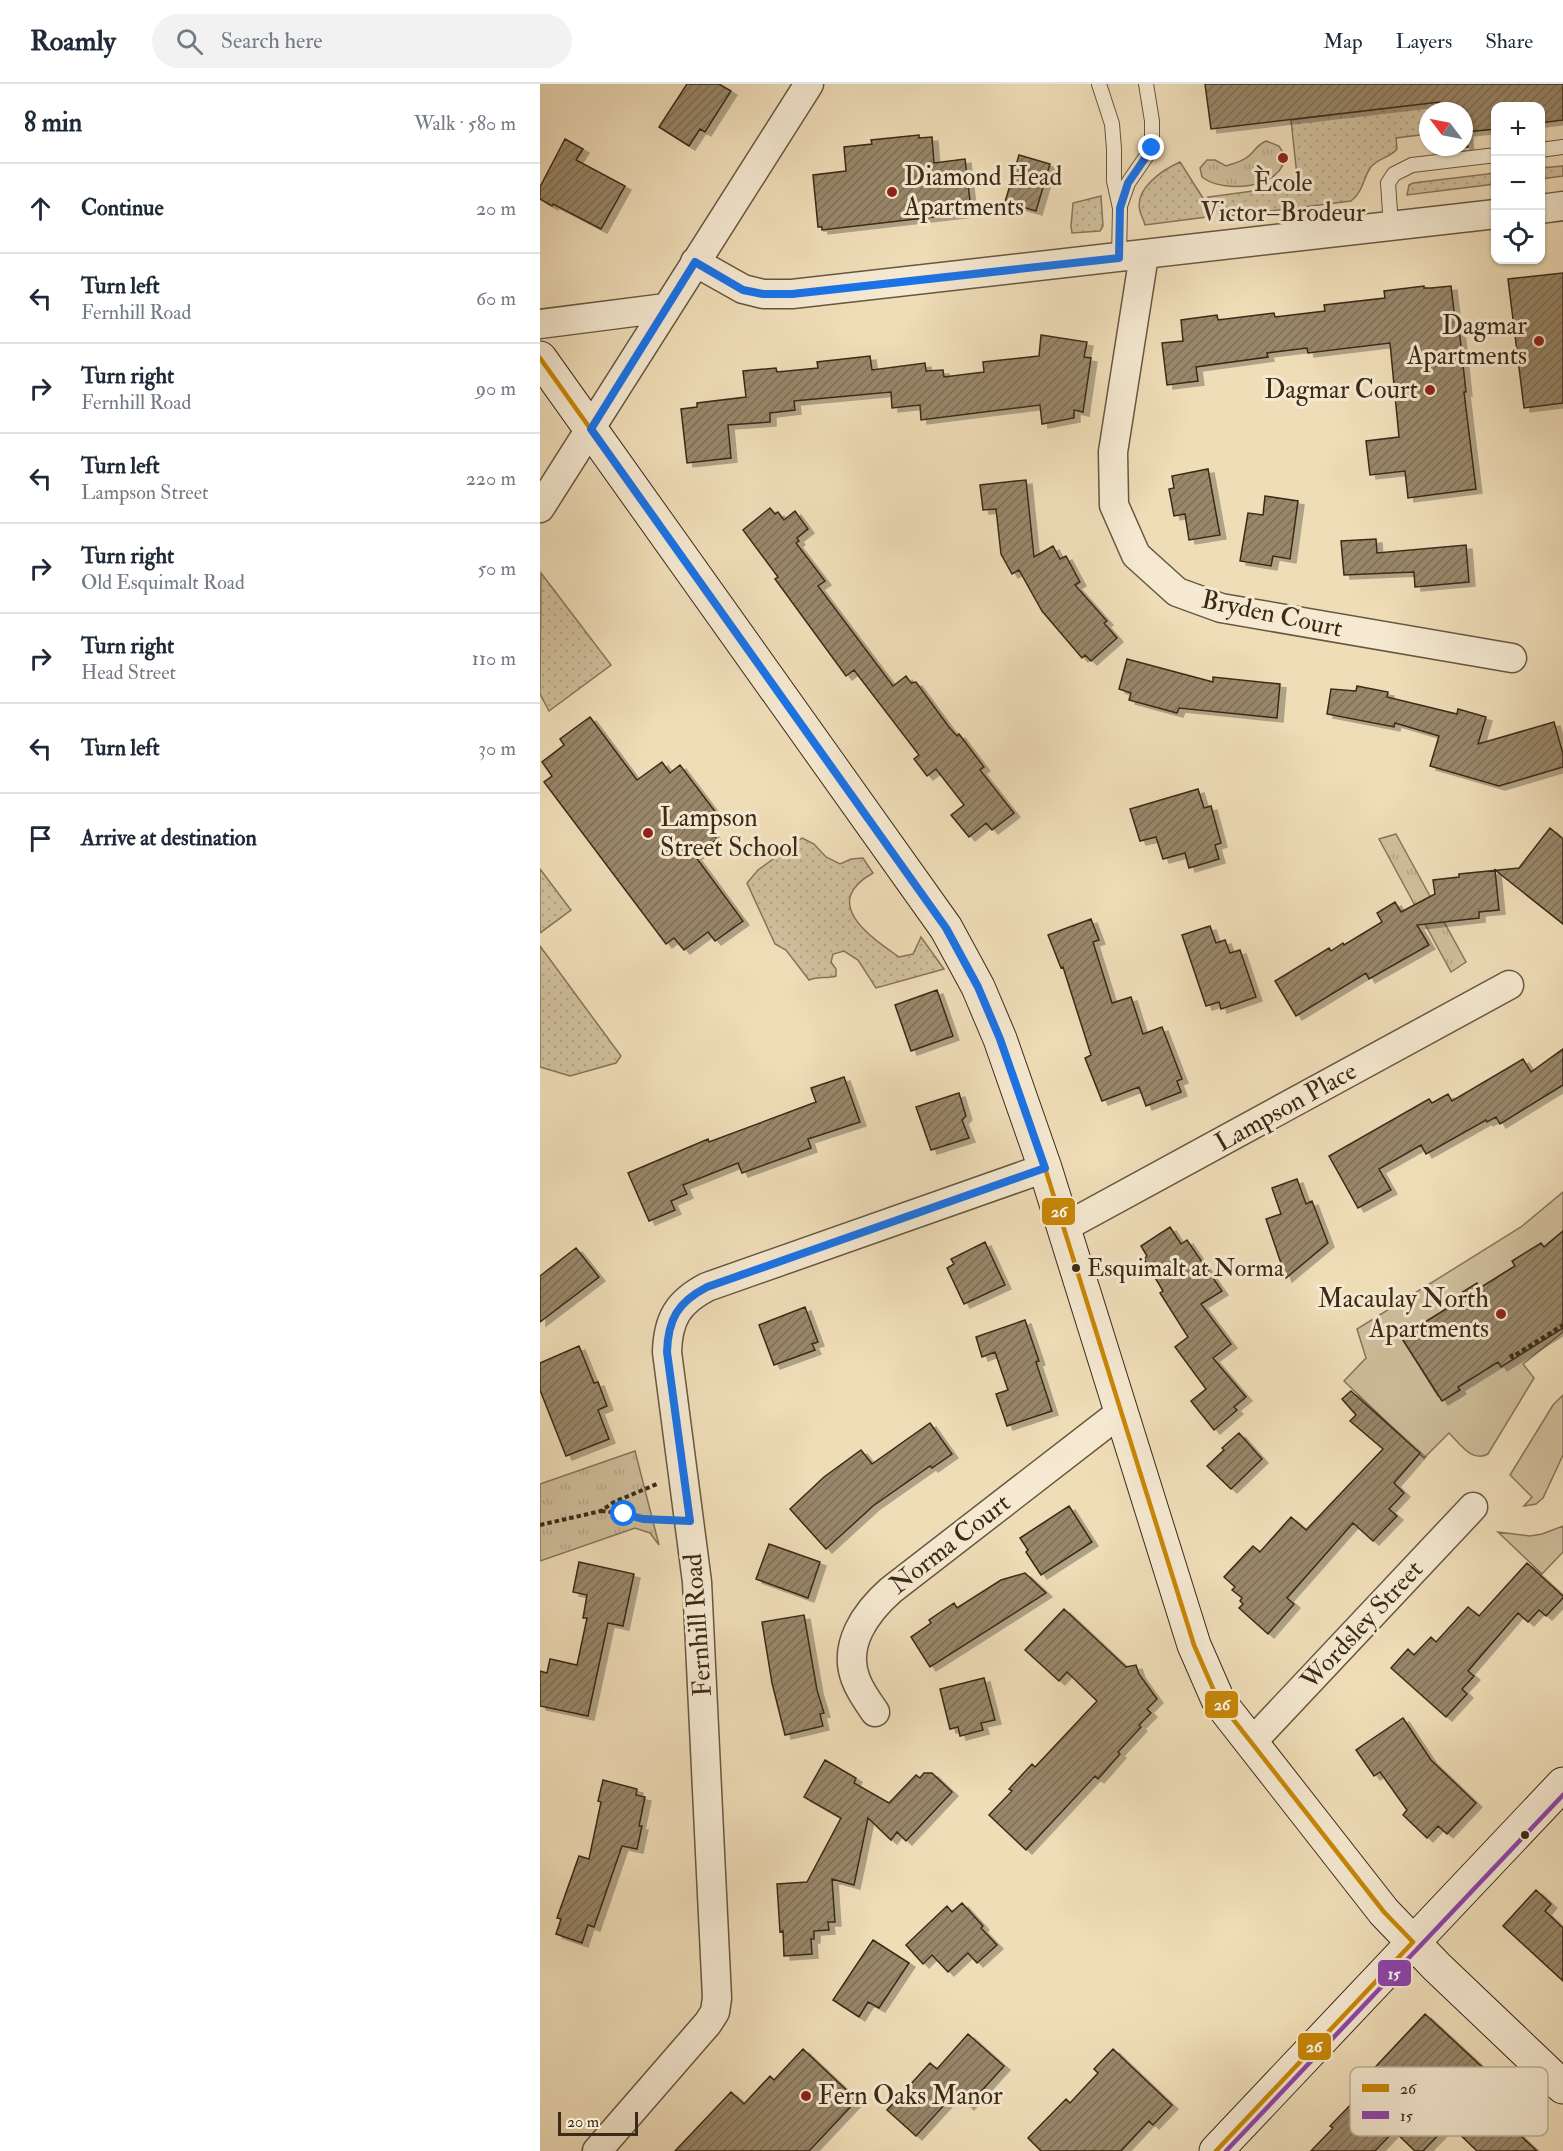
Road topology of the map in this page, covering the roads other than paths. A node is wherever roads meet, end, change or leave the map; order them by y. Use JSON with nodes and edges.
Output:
{"nodes":[{"id":1,"x":809,"y":84,"type":"edge"},
{"id":2,"x":1099,"y":84,"type":"edge"},
{"id":3,"x":1146,"y":84,"type":"edge"},
{"id":4,"x":1563,"y":147,"type":"edge"},
{"id":5,"x":1545,"y":149,"type":"edge"},
{"id":6,"x":1491,"y":156,"type":"edge"},
{"id":7,"x":1563,"y":206,"type":"edge"},
{"id":8,"x":1120,"y":208,"type":"junction"},
{"id":9,"x":1545,"y":208,"type":"edge"},
{"id":10,"x":1491,"y":215,"type":"edge"},
{"id":11,"x":1391,"y":226,"type":"junction"},
{"id":12,"x":1132,"y":257,"type":"junction"},
{"id":13,"x":695,"y":262,"type":"junction"},
{"id":14,"x":665,"y":308,"type":"junction"},
{"id":15,"x":540,"y":324,"type":"edge"},
{"id":16,"x":540,"y":358,"type":"edge"},
{"id":17,"x":591,"y":429,"type":"junction"},
{"id":18,"x":540,"y":508,"type":"edge"},
{"id":19,"x":1512,"y":658,"type":"dead end"},
{"id":20,"x":1509,"y":985,"type":"dead end"},
{"id":21,"x":1045,"y":1168,"type":"junction"},
{"id":22,"x":1063,"y":1228,"type":"junction"},
{"id":23,"x":1121,"y":1412,"type":"junction"},
{"id":24,"x":1473,"y":1507,"type":"dead end"},
{"id":25,"x":875,"y":1712,"type":"dead end"},
{"id":26,"x":1251,"y":1743,"type":"junction"},
{"id":27,"x":1563,"y":1784,"type":"edge"},
{"id":28,"x":1413,"y":1942,"type":"junction"},
{"id":29,"x":1542,"y":2067,"type":"edge"},
{"id":30,"x":1548,"y":2073,"type":"edge"},
{"id":31,"x":1563,"y":2087,"type":"edge"},
{"id":32,"x":597,"y":2151,"type":"edge"},
{"id":33,"x":1216,"y":2151,"type":"edge"}],
"edges":[{"from":1,"to":13,"type":"street"},
{"from":2,"to":8,"type":"lane"},
{"from":3,"to":8,"type":"lane"},
{"from":4,"to":5,"type":"lane"},
{"from":6,"to":11,"type":"lane"},
{"from":7,"to":9,"type":"street"},
{"from":8,"to":12,"type":"lane"},
{"from":10,"to":11,"type":"street"},
{"from":11,"to":12,"type":"street"},
{"from":12,"to":13,"type":"street"},
{"from":12,"to":19,"type":"street","name":"Bryden Court"},
{"from":13,"to":14,"type":"street"},
{"from":14,"to":15,"type":"street"},
{"from":14,"to":17,"type":"street"},
{"from":16,"to":17,"type":"main road"},
{"from":17,"to":18,"type":"street"},
{"from":17,"to":21,"type":"main road"},
{"from":20,"to":22,"type":"street","name":"Lampson Place"},
{"from":21,"to":22,"type":"main road"},
{"from":21,"to":32,"type":"street","name":"Fernhill Road"},
{"from":22,"to":23,"type":"main road"},
{"from":23,"to":25,"type":"street","name":"Norma Court"},
{"from":23,"to":26,"type":"main road"},
{"from":24,"to":26,"type":"street","name":"Wordsley Street"},
{"from":26,"to":28,"type":"main road"},
{"from":27,"to":28,"type":"main road"},
{"from":28,"to":29,"type":"main road"},
{"from":28,"to":33,"type":"main road"},
{"from":30,"to":31,"type":"main road"}]}
